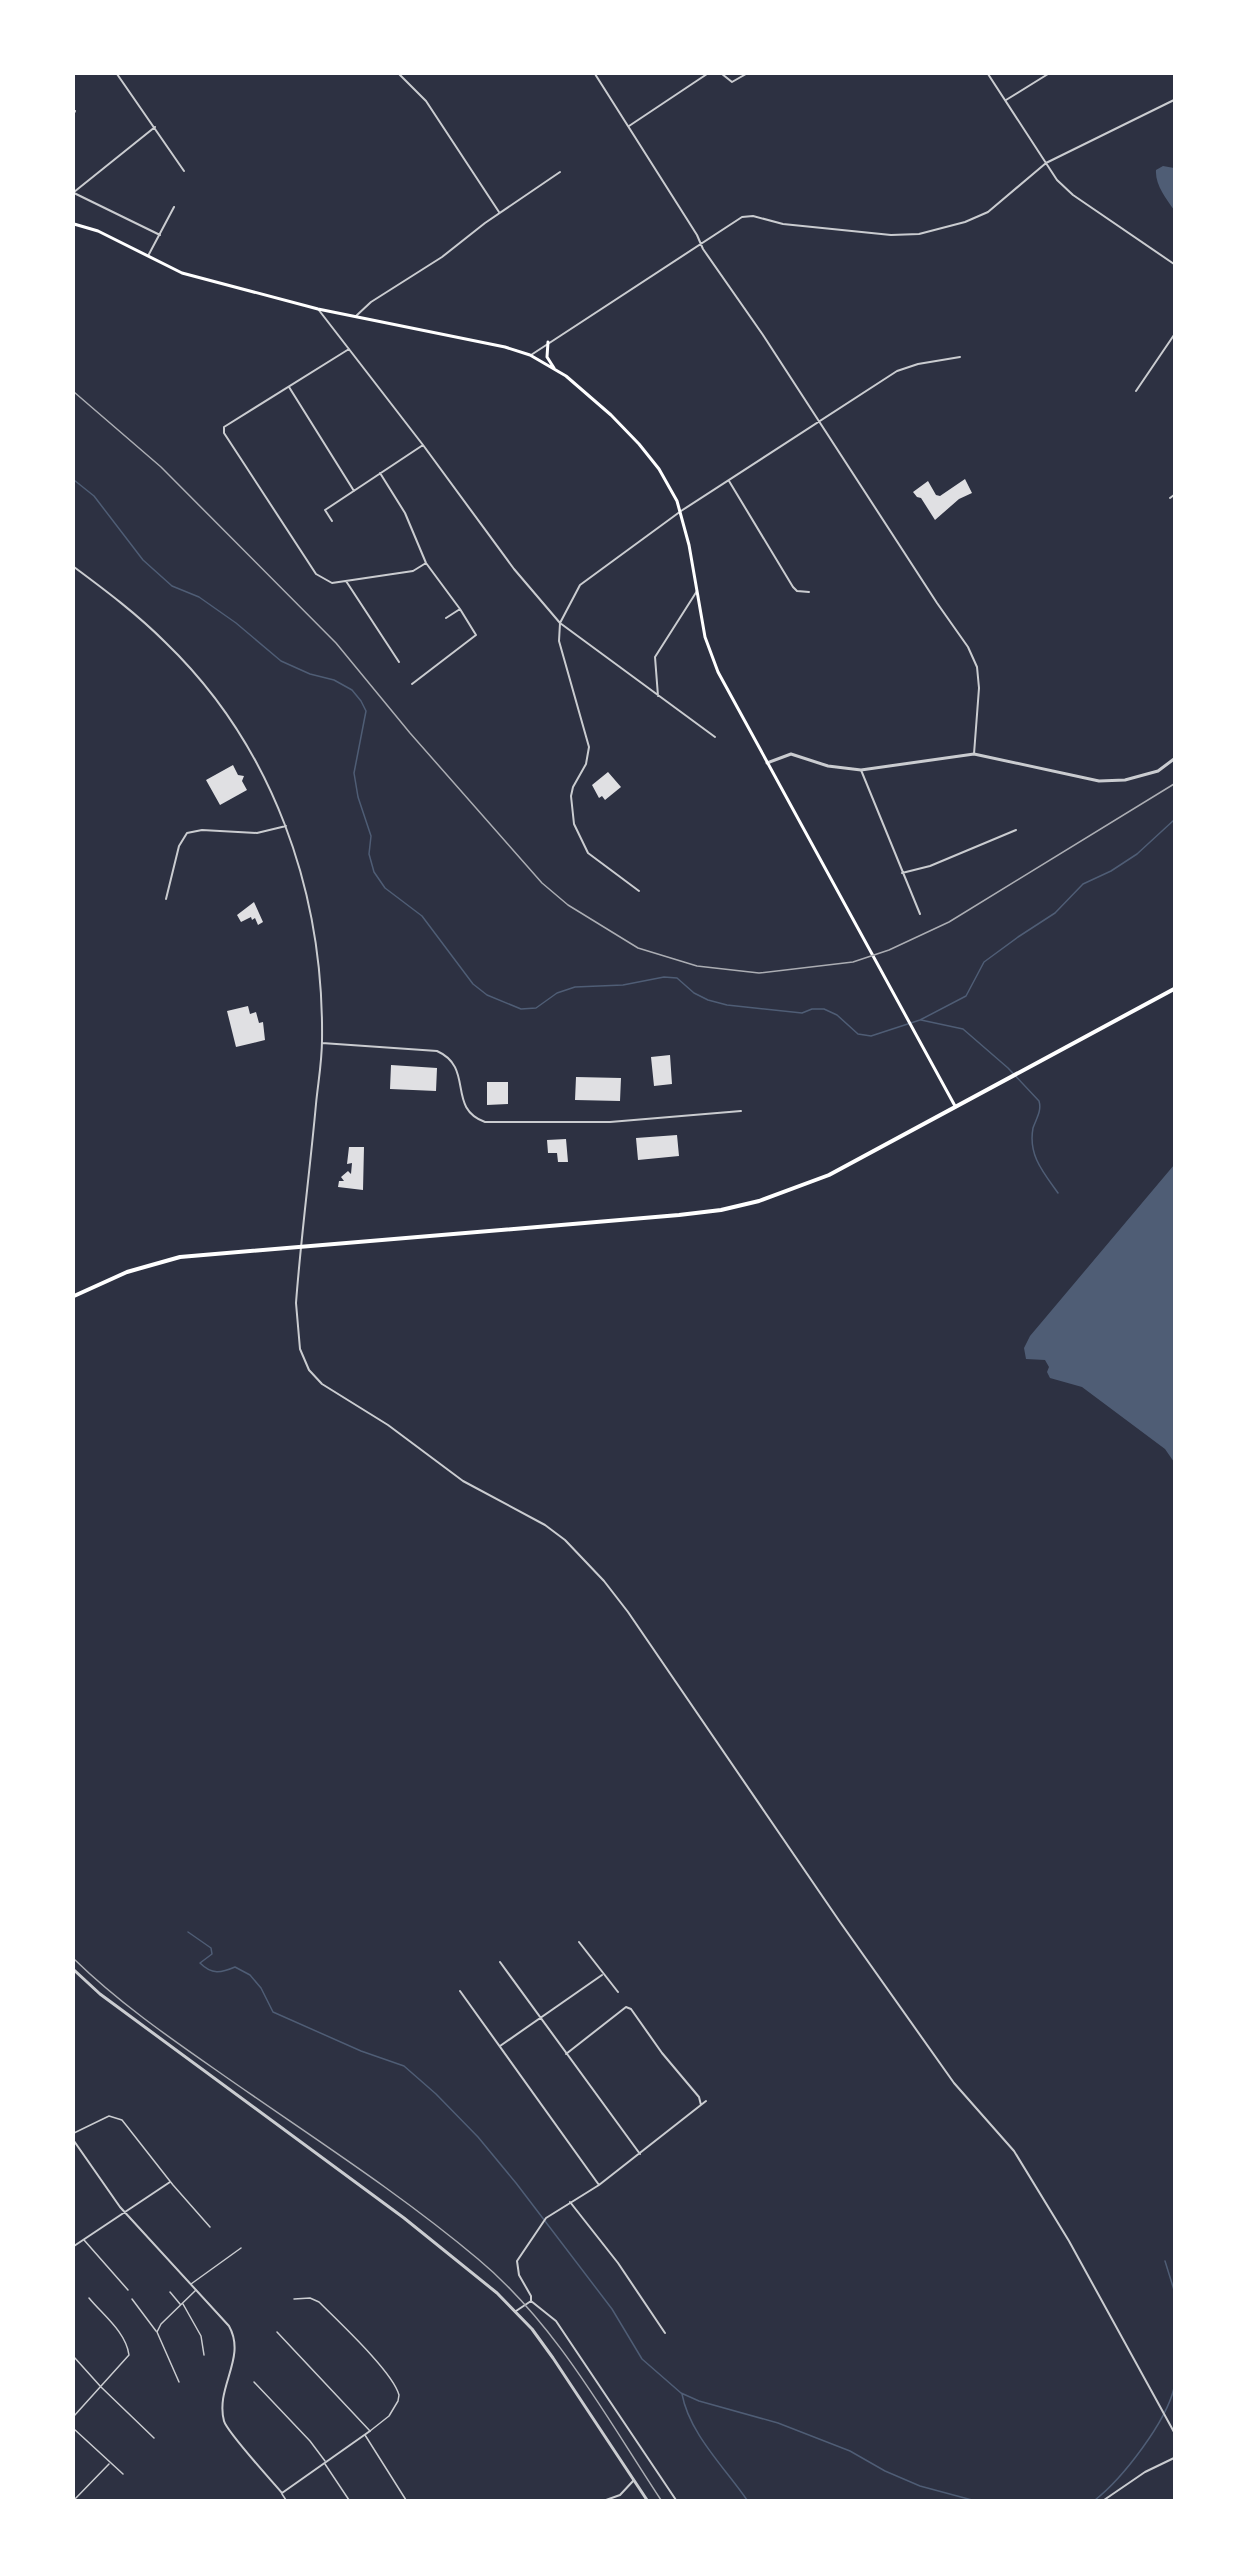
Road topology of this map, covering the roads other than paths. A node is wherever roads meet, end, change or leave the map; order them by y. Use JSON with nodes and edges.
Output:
{"nodes":[{"id":1,"x":117,"y":74,"type":"edge"},
{"id":2,"x":399,"y":74,"type":"edge"},
{"id":3,"x":595,"y":74,"type":"edge"},
{"id":4,"x":707,"y":74,"type":"edge"},
{"id":5,"x":722,"y":74,"type":"edge"},
{"id":6,"x":746,"y":74,"type":"edge"},
{"id":7,"x":987,"y":74,"type":"edge"},
{"id":8,"x":1048,"y":74,"type":"edge"},
{"id":9,"x":1006,"y":100,"type":"junction"},
{"id":10,"x":1174,"y":100,"type":"edge"},
{"id":11,"x":628,"y":126,"type":"junction"},
{"id":12,"x":155,"y":127,"type":"junction"},
{"id":13,"x":1046,"y":163,"type":"junction"},
{"id":14,"x":184,"y":171,"type":"dead end"},
{"id":15,"x":560,"y":172,"type":"dead end"},
{"id":16,"x":74,"y":192,"type":"edge"},
{"id":17,"x":174,"y":207,"type":"dead end"},
{"id":18,"x":499,"y":213,"type":"junction"},
{"id":19,"x":74,"y":224,"type":"edge"},
{"id":20,"x":159,"y":235,"type":"junction"},
{"id":21,"x":701,"y":244,"type":"junction"},
{"id":22,"x":148,"y":256,"type":"junction"},
{"id":23,"x":1174,"y":264,"type":"edge"},
{"id":24,"x":318,"y":309,"type":"junction"},
{"id":25,"x":356,"y":316,"type":"junction"},
{"id":26,"x":1174,"y":335,"type":"edge"},
{"id":27,"x":548,"y":342,"type":"junction"},
{"id":28,"x":349,"y":349,"type":"junction"},
{"id":29,"x":530,"y":355,"type":"junction"},
{"id":30,"x":960,"y":357,"type":"dead end"},
{"id":31,"x":555,"y":369,"type":"junction"},
{"id":32,"x":289,"y":387,"type":"junction"},
{"id":33,"x":1136,"y":391,"type":"dead end"},
{"id":34,"x":818,"y":421,"type":"junction"},
{"id":35,"x":423,"y":444,"type":"junction"},
{"id":36,"x":380,"y":473,"type":"junction"},
{"id":37,"x":729,"y":481,"type":"junction"},
{"id":38,"x":354,"y":491,"type":"junction"},
{"id":39,"x":1174,"y":495,"type":"edge"},
{"id":40,"x":1170,"y":498,"type":"dead end"},
{"id":41,"x":681,"y":511,"type":"junction"},
{"id":42,"x":332,"y":521,"type":"dead end"},
{"id":43,"x":426,"y":563,"type":"junction"},
{"id":44,"x":74,"y":567,"type":"edge"},
{"id":45,"x":346,"y":581,"type":"junction"},
{"id":46,"x":697,"y":591,"type":"junction"},
{"id":47,"x":809,"y":592,"type":"dead end"},
{"id":48,"x":460,"y":609,"type":"junction"},
{"id":49,"x":446,"y":618,"type":"dead end"},
{"id":50,"x":560,"y":623,"type":"junction"},
{"id":51,"x":399,"y":662,"type":"dead end"},
{"id":52,"x":412,"y":684,"type":"dead end"},
{"id":53,"x":658,"y":696,"type":"junction"},
{"id":54,"x":715,"y":737,"type":"dead end"},
{"id":55,"x":974,"y":754,"type":"junction"},
{"id":56,"x":1174,"y":759,"type":"edge"},
{"id":57,"x":766,"y":764,"type":"junction"},
{"id":58,"x":861,"y":770,"type":"junction"},
{"id":59,"x":286,"y":826,"type":"junction"},
{"id":60,"x":1016,"y":830,"type":"dead end"},
{"id":61,"x":902,"y":873,"type":"junction"},
{"id":62,"x":639,"y":891,"type":"dead end"},
{"id":63,"x":166,"y":899,"type":"dead end"},
{"id":64,"x":920,"y":914,"type":"dead end"},
{"id":65,"x":1174,"y":989,"type":"edge"},
{"id":66,"x":322,"y":1043,"type":"junction"},
{"id":67,"x":956,"y":1108,"type":"junction"},
{"id":68,"x":741,"y":1111,"type":"dead end"},
{"id":69,"x":302,"y":1247,"type":"junction"},
{"id":70,"x":74,"y":1296,"type":"edge"},
{"id":71,"x":579,"y":1942,"type":"dead end"},
{"id":72,"x":500,"y":1962,"type":"dead end"},
{"id":73,"x":74,"y":1970,"type":"edge"},
{"id":74,"x":602,"y":1975,"type":"junction"},
{"id":75,"x":460,"y":1991,"type":"dead end"},
{"id":76,"x":618,"y":1992,"type":"dead end"},
{"id":77,"x":540,"y":2019,"type":"junction"},
{"id":78,"x":500,"y":2046,"type":"junction"},
{"id":79,"x":566,"y":2054,"type":"junction"},
{"id":80,"x":706,"y":2101,"type":"dead end"},
{"id":81,"x":701,"y":2105,"type":"junction"},
{"id":82,"x":74,"y":2133,"type":"edge"},
{"id":83,"x":74,"y":2140,"type":"edge"},
{"id":84,"x":640,"y":2154,"type":"junction"},
{"id":85,"x":170,"y":2182,"type":"junction"},
{"id":86,"x":599,"y":2185,"type":"junction"},
{"id":87,"x":570,"y":2202,"type":"junction"},
{"id":88,"x":124,"y":2213,"type":"junction"},
{"id":89,"x":210,"y":2227,"type":"dead end"},
{"id":90,"x":84,"y":2240,"type":"junction"},
{"id":91,"x":74,"y":2246,"type":"edge"},
{"id":92,"x":241,"y":2248,"type":"dead end"},
{"id":93,"x":191,"y":2284,"type":"junction"},
{"id":94,"x":128,"y":2290,"type":"dead end"},
{"id":95,"x":196,"y":2290,"type":"junction"},
{"id":96,"x":170,"y":2292,"type":"dead end"},
{"id":97,"x":89,"y":2298,"type":"dead end"},
{"id":98,"x":132,"y":2299,"type":"dead end"},
{"id":99,"x":294,"y":2299,"type":"dead end"},
{"id":100,"x":531,"y":2301,"type":"junction"},
{"id":101,"x":182,"y":2304,"type":"junction"},
{"id":102,"x":516,"y":2311,"type":"junction"},
{"id":103,"x":157,"y":2332,"type":"junction"},
{"id":104,"x":277,"y":2332,"type":"dead end"},
{"id":105,"x":665,"y":2333,"type":"dead end"},
{"id":106,"x":204,"y":2355,"type":"dead end"},
{"id":107,"x":74,"y":2357,"type":"edge"},
{"id":108,"x":179,"y":2382,"type":"dead end"},
{"id":109,"x":254,"y":2382,"type":"dead end"},
{"id":110,"x":101,"y":2387,"type":"junction"},
{"id":111,"x":74,"y":2416,"type":"edge"},
{"id":112,"x":74,"y":2429,"type":"edge"},
{"id":113,"x":370,"y":2431,"type":"junction"},
{"id":114,"x":1174,"y":2432,"type":"edge"},
{"id":115,"x":365,"y":2435,"type":"junction"},
{"id":116,"x":154,"y":2438,"type":"dead end"},
{"id":117,"x":1174,"y":2458,"type":"edge"},
{"id":118,"x":325,"y":2462,"type":"junction"},
{"id":119,"x":110,"y":2463,"type":"junction"},
{"id":120,"x":123,"y":2474,"type":"dead end"},
{"id":121,"x":634,"y":2480,"type":"junction"},
{"id":122,"x":282,"y":2493,"type":"junction"},
{"id":123,"x":74,"y":2500,"type":"edge"},
{"id":124,"x":286,"y":2500,"type":"edge"},
{"id":125,"x":349,"y":2500,"type":"edge"},
{"id":126,"x":406,"y":2500,"type":"edge"},
{"id":127,"x":606,"y":2500,"type":"edge"},
{"id":128,"x":647,"y":2500,"type":"edge"},
{"id":129,"x":676,"y":2500,"type":"edge"},
{"id":130,"x":1104,"y":2500,"type":"edge"}],
"edges":[{"from":1,"to":12,"type":"street"},
{"from":2,"to":18,"type":"street"},
{"from":3,"to":11,"type":"street"},
{"from":4,"to":11,"type":"street"},
{"from":5,"to":6,"type":"street"},
{"from":7,"to":9,"type":"street"},
{"from":8,"to":9,"type":"street"},
{"from":9,"to":13,"type":"street"},
{"from":10,"to":13,"type":"street"},
{"from":11,"to":21,"type":"street"},
{"from":12,"to":14,"type":"street"},
{"from":12,"to":16,"type":"street"},
{"from":13,"to":21,"type":"street"},
{"from":13,"to":23,"type":"street"},
{"from":15,"to":18,"type":"street"},
{"from":16,"to":20,"type":"street"},
{"from":17,"to":20,"type":"street"},
{"from":18,"to":25,"type":"street"},
{"from":19,"to":22,"type":"main road"},
{"from":20,"to":22,"type":"street"},
{"from":21,"to":27,"type":"street"},
{"from":21,"to":34,"type":"street"},
{"from":22,"to":24,"type":"main road"},
{"from":24,"to":25,"type":"main road"},
{"from":24,"to":28,"type":"street"},
{"from":25,"to":29,"type":"main road"},
{"from":26,"to":33,"type":"street"},
{"from":27,"to":29,"type":"street"},
{"from":27,"to":31,"type":"main road"},
{"from":28,"to":32,"type":"street"},
{"from":28,"to":35,"type":"street"},
{"from":29,"to":31,"type":"main road"},
{"from":30,"to":34,"type":"street"},
{"from":31,"to":41,"type":"main road"},
{"from":32,"to":38,"type":"street"},
{"from":32,"to":45,"type":"street"},
{"from":34,"to":37,"type":"street"},
{"from":34,"to":55,"type":"street"},
{"from":35,"to":36,"type":"street"},
{"from":35,"to":50,"type":"street"},
{"from":36,"to":38,"type":"street"},
{"from":36,"to":43,"type":"street"},
{"from":37,"to":41,"type":"street"},
{"from":37,"to":47,"type":"street"},
{"from":38,"to":42,"type":"street"},
{"from":39,"to":40,"type":"street"},
{"from":41,"to":46,"type":"main road"},
{"from":41,"to":50,"type":"street"},
{"from":43,"to":45,"type":"street"},
{"from":43,"to":48,"type":"street"},
{"from":44,"to":59,"type":"street"},
{"from":45,"to":51,"type":"street"},
{"from":46,"to":53,"type":"street"},
{"from":46,"to":57,"type":"main road"},
{"from":48,"to":49,"type":"street"},
{"from":48,"to":52,"type":"street"},
{"from":50,"to":53,"type":"street"},
{"from":50,"to":62,"type":"street"},
{"from":53,"to":54,"type":"street"},
{"from":55,"to":56,"type":"street"},
{"from":55,"to":58,"type":"street"},
{"from":57,"to":58,"type":"street"},
{"from":57,"to":67,"type":"main road"},
{"from":58,"to":61,"type":"street"},
{"from":59,"to":63,"type":"street"},
{"from":59,"to":66,"type":"street"},
{"from":60,"to":61,"type":"street"},
{"from":61,"to":64,"type":"street"},
{"from":65,"to":67,"type":"highway"},
{"from":66,"to":68,"type":"street"},
{"from":66,"to":69,"type":"street"},
{"from":67,"to":69,"type":"highway"},
{"from":69,"to":70,"type":"highway"},
{"from":69,"to":114,"type":"street"},
{"from":71,"to":74,"type":"street"},
{"from":72,"to":77,"type":"street"},
{"from":73,"to":102,"type":"street"},
{"from":74,"to":76,"type":"street"},
{"from":74,"to":77,"type":"street"},
{"from":75,"to":78,"type":"street"},
{"from":77,"to":78,"type":"street"},
{"from":77,"to":79,"type":"street"},
{"from":78,"to":86,"type":"street"},
{"from":79,"to":81,"type":"street"},
{"from":79,"to":84,"type":"street"},
{"from":80,"to":81,"type":"street"},
{"from":81,"to":84,"type":"street"},
{"from":82,"to":85,"type":"lane"},
{"from":83,"to":88,"type":"street"},
{"from":84,"to":86,"type":"street"},
{"from":85,"to":88,"type":"street"},
{"from":85,"to":89,"type":"lane"},
{"from":86,"to":87,"type":"street"},
{"from":87,"to":100,"type":"street"},
{"from":87,"to":105,"type":"street"},
{"from":88,"to":90,"type":"street"},
{"from":88,"to":93,"type":"street"},
{"from":90,"to":91,"type":"street"},
{"from":90,"to":94,"type":"lane"},
{"from":92,"to":93,"type":"lane"},
{"from":93,"to":95,"type":"street"},
{"from":95,"to":101,"type":"lane"},
{"from":95,"to":122,"type":"street"},
{"from":96,"to":101,"type":"lane"},
{"from":97,"to":110,"type":"lane"},
{"from":98,"to":103,"type":"lane"},
{"from":99,"to":113,"type":"lane"},
{"from":100,"to":102,"type":"street"},
{"from":100,"to":129,"type":"street"},
{"from":101,"to":103,"type":"lane"},
{"from":101,"to":106,"type":"lane"},
{"from":102,"to":121,"type":"street"},
{"from":103,"to":108,"type":"lane"},
{"from":104,"to":113,"type":"lane"},
{"from":107,"to":110,"type":"lane"},
{"from":109,"to":118,"type":"lane"},
{"from":110,"to":111,"type":"lane"},
{"from":110,"to":116,"type":"lane"},
{"from":112,"to":119,"type":"lane"},
{"from":113,"to":115,"type":"street"},
{"from":115,"to":118,"type":"street"},
{"from":115,"to":126,"type":"lane"},
{"from":117,"to":130,"type":"street"},
{"from":118,"to":122,"type":"street"},
{"from":118,"to":125,"type":"lane"},
{"from":119,"to":120,"type":"lane"},
{"from":119,"to":123,"type":"lane"},
{"from":121,"to":127,"type":"street"},
{"from":121,"to":128,"type":"street"},
{"from":122,"to":124,"type":"lane"}]}
